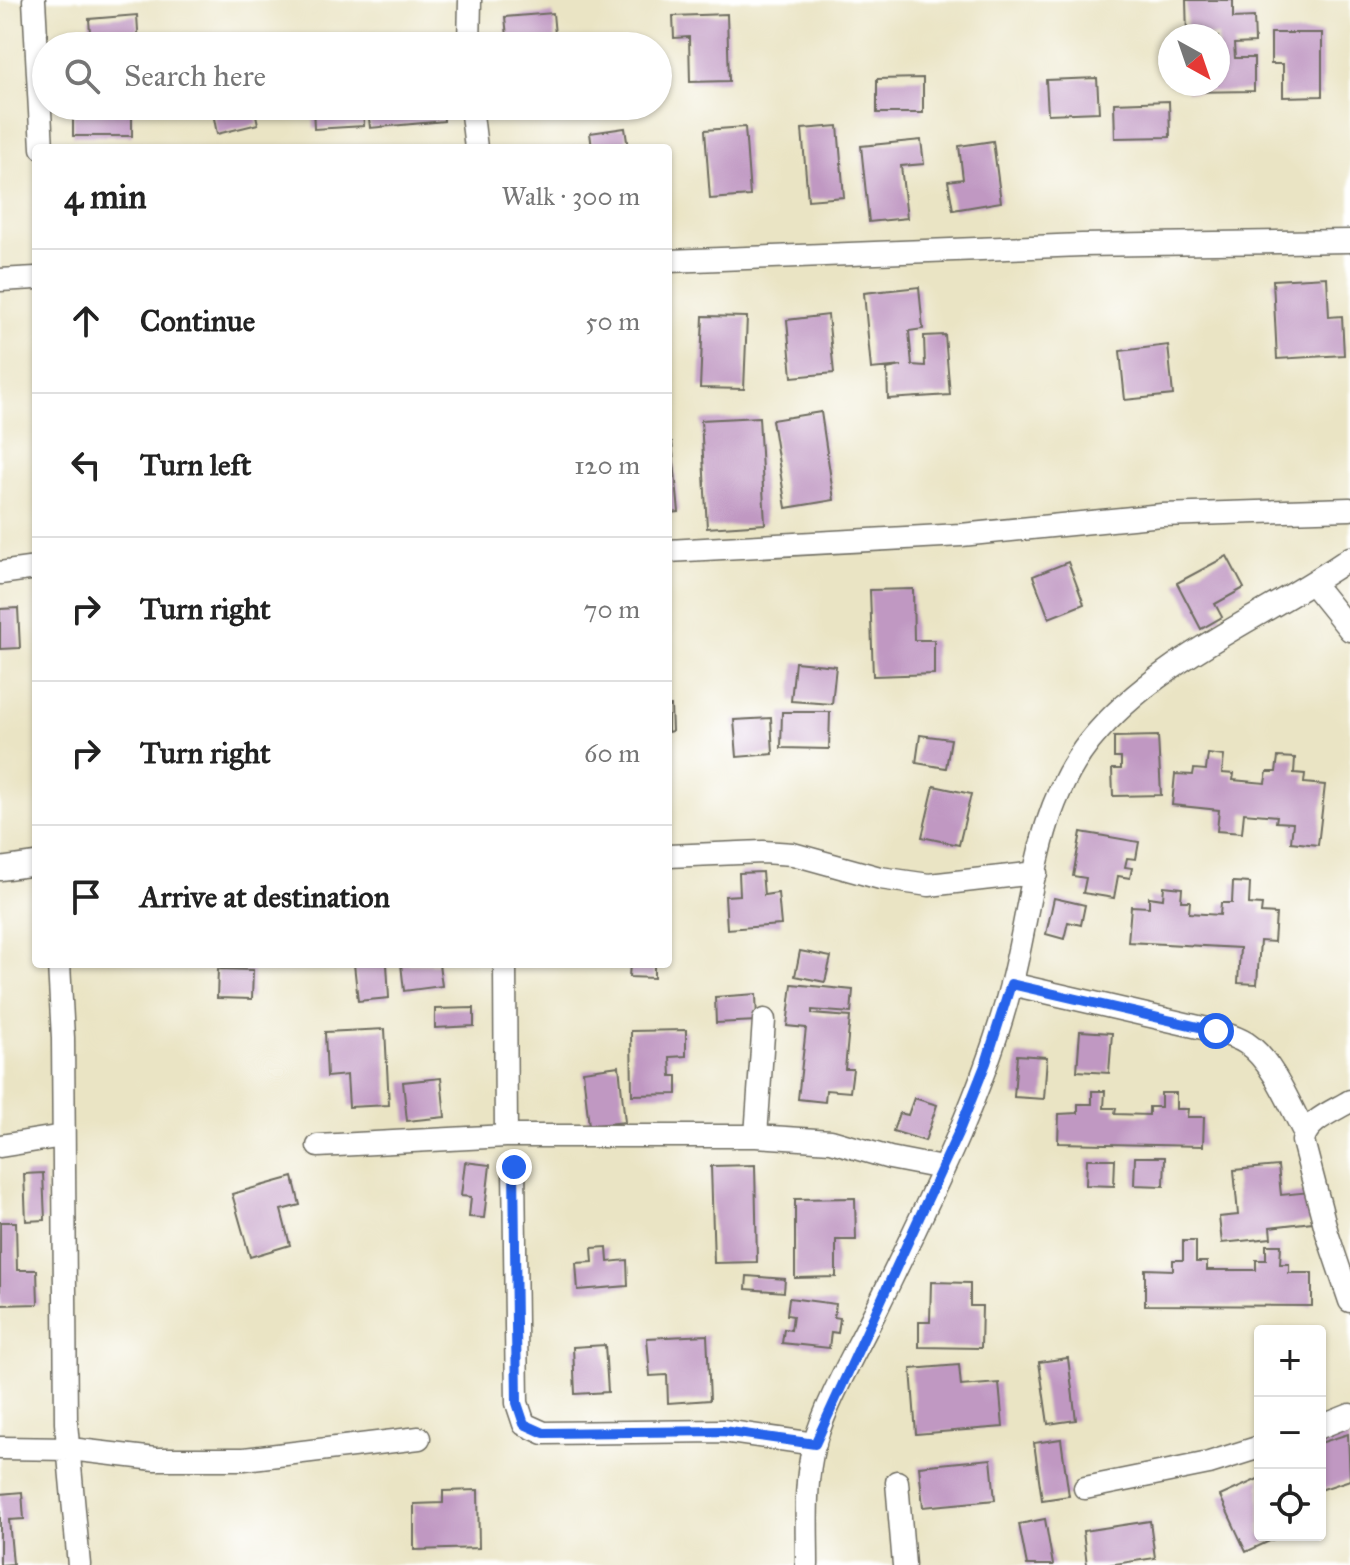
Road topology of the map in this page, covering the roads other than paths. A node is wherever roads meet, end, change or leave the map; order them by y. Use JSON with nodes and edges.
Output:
{"nodes":[{"id":1,"x":34,"y":0,"type":"edge"},
{"id":2,"x":470,"y":0,"type":"edge"},
{"id":3,"x":36,"y":32,"type":"edge"},
{"id":4,"x":469,"y":32,"type":"edge"},
{"id":5,"x":40,"y":120,"type":"edge"},
{"id":6,"x":473,"y":120,"type":"edge"},
{"id":7,"x":42,"y":144,"type":"edge"},
{"id":8,"x":476,"y":144,"type":"edge"},
{"id":9,"x":1350,"y":241,"type":"edge"},
{"id":10,"x":672,"y":261,"type":"edge"},
{"id":11,"x":32,"y":278,"type":"edge"},
{"id":12,"x":0,"y":280,"type":"edge"},
{"id":13,"x":1350,"y":509,"type":"edge"},
{"id":14,"x":672,"y":551,"type":"edge"},
{"id":15,"x":1350,"y":558,"type":"edge"},
{"id":16,"x":32,"y":569,"type":"edge"},
{"id":17,"x":0,"y":573,"type":"edge"},
{"id":18,"x":1313,"y":584,"type":"junction"},
{"id":19,"x":1350,"y":630,"type":"edge"},
{"id":20,"x":672,"y":856,"type":"edge"},
{"id":21,"x":32,"y":865,"type":"edge"},
{"id":22,"x":0,"y":869,"type":"edge"},
{"id":23,"x":1036,"y":873,"type":"junction"},
{"id":24,"x":59,"y":968,"type":"edge"},
{"id":25,"x":505,"y":968,"type":"edge"},
{"id":26,"x":1011,"y":984,"type":"junction"},
{"id":27,"x":764,"y":1020,"type":"dead end"},
{"id":28,"x":1350,"y":1101,"type":"edge"},
{"id":29,"x":1304,"y":1132,"type":"junction"},
{"id":30,"x":63,"y":1136,"type":"junction"},
{"id":31,"x":506,"y":1136,"type":"junction"},
{"id":32,"x":756,"y":1136,"type":"junction"},
{"id":33,"x":0,"y":1146,"type":"edge"},
{"id":34,"x":318,"y":1146,"type":"dead end"},
{"id":35,"x":514,"y":1167,"type":"dead end"},
{"id":36,"x":942,"y":1168,"type":"junction"},
{"id":37,"x":1350,"y":1301,"type":"edge"},
{"id":38,"x":1350,"y":1415,"type":"edge"},
{"id":39,"x":1326,"y":1425,"type":"edge"},
{"id":40,"x":419,"y":1438,"type":"dead end"},
{"id":41,"x":815,"y":1444,"type":"junction"},
{"id":42,"x":0,"y":1448,"type":"edge"},
{"id":43,"x":70,"y":1449,"type":"junction"},
{"id":44,"x":1254,"y":1449,"type":"edge"},
{"id":45,"x":897,"y":1482,"type":"dead end"},
{"id":46,"x":1085,"y":1488,"type":"dead end"},
{"id":47,"x":79,"y":1565,"type":"edge"},
{"id":48,"x":807,"y":1565,"type":"edge"},
{"id":49,"x":904,"y":1565,"type":"edge"}],
"edges":[{"from":1,"to":3,"type":"street"},
{"from":2,"to":4,"type":"street"},
{"from":5,"to":7,"type":"street"},
{"from":6,"to":8,"type":"street"},
{"from":9,"to":10,"type":"street"},
{"from":11,"to":12,"type":"street"},
{"from":13,"to":14,"type":"street"},
{"from":15,"to":18,"type":"street"},
{"from":16,"to":17,"type":"street"},
{"from":18,"to":19,"type":"street"},
{"from":18,"to":23,"type":"street"},
{"from":20,"to":23,"type":"street"},
{"from":21,"to":22,"type":"street"},
{"from":23,"to":26,"type":"street"},
{"from":24,"to":30,"type":"street"},
{"from":25,"to":31,"type":"street"},
{"from":26,"to":29,"type":"street"},
{"from":26,"to":36,"type":"street"},
{"from":27,"to":32,"type":"street"},
{"from":28,"to":29,"type":"street"},
{"from":29,"to":37,"type":"street"},
{"from":30,"to":33,"type":"street"},
{"from":30,"to":43,"type":"street"},
{"from":31,"to":32,"type":"street"},
{"from":31,"to":34,"type":"street"},
{"from":32,"to":36,"type":"street"},
{"from":35,"to":41,"type":"street"},
{"from":36,"to":41,"type":"street"},
{"from":38,"to":39,"type":"street"},
{"from":40,"to":43,"type":"street"},
{"from":41,"to":48,"type":"street"},
{"from":42,"to":43,"type":"street"},
{"from":43,"to":47,"type":"street"},
{"from":44,"to":46,"type":"street"},
{"from":45,"to":49,"type":"street"}]}
